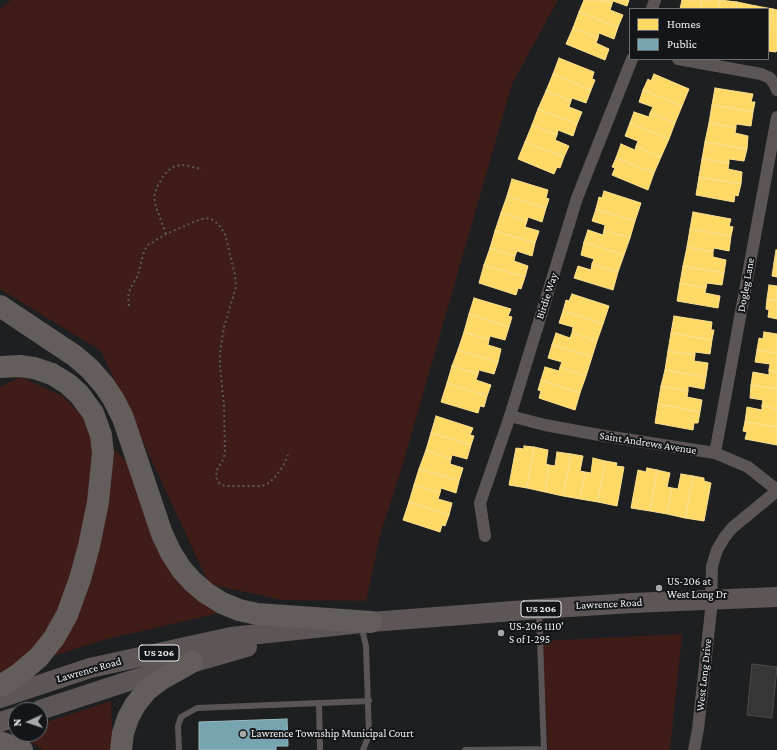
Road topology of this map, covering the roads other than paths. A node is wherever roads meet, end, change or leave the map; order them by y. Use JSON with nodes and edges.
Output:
{"nodes":[{"id":1,"x":632,"y":60,"type":"edge"},
{"id":2,"x":684,"y":60,"type":"edge"},
{"id":3,"x":777,"y":90,"type":"edge"},
{"id":4,"x":777,"y":117,"type":"edge"},
{"id":5,"x":0,"y":306,"type":"edge"},
{"id":6,"x":0,"y":367,"type":"edge"},
{"id":7,"x":510,"y":416,"type":"junction"},
{"id":8,"x":715,"y":453,"type":"junction"},
{"id":9,"x":777,"y":490,"type":"edge"},
{"id":10,"x":485,"y":536,"type":"dead end"},
{"id":11,"x":777,"y":597,"type":"edge"},
{"id":12,"x":712,"y":600,"type":"junction"},
{"id":13,"x":539,"y":609,"type":"junction"},
{"id":14,"x":366,"y":623,"type":"junction"},
{"id":15,"x":322,"y":628,"type":"junction"},
{"id":16,"x":192,"y":662,"type":"junction"},
{"id":17,"x":0,"y":686,"type":"edge"},
{"id":18,"x":0,"y":698,"type":"edge"},
{"id":19,"x":369,"y":701,"type":"junction"},
{"id":20,"x":319,"y":703,"type":"junction"},
{"id":21,"x":48,"y":707,"type":"edge"},
{"id":22,"x":0,"y":742,"type":"edge"},
{"id":23,"x":544,"y":749,"type":"edge"},
{"id":24,"x":22,"y":750,"type":"edge"},
{"id":25,"x":121,"y":750,"type":"edge"},
{"id":26,"x":179,"y":750,"type":"edge"},
{"id":27,"x":320,"y":750,"type":"edge"},
{"id":28,"x":363,"y":750,"type":"edge"},
{"id":29,"x":464,"y":750,"type":"edge"},
{"id":30,"x":694,"y":750,"type":"edge"}],
"edges":[{"from":1,"to":7,"type":"street","name":"Birdie Way"},
{"from":2,"to":3,"type":"street"},
{"from":4,"to":8,"type":"street","name":"Dogleg Lane"},
{"from":5,"to":14,"type":"highway"},
{"from":6,"to":17,"type":"highway"},
{"from":7,"to":8,"type":"street","name":"Saint Andrews Avenue"},
{"from":7,"to":10,"type":"street","name":"Birdie Way"},
{"from":8,"to":9,"type":"street","name":"Saint Andrews Avenue"},
{"from":9,"to":12,"type":"street","name":"West Long Drive"},
{"from":11,"to":12,"type":"main road","name":"Lawrence Road","number":"US 206"},
{"from":12,"to":13,"type":"main road","name":"Lawrence Road","number":"US 206"},
{"from":12,"to":30,"type":"street","name":"West Long Drive"},
{"from":13,"to":14,"type":"main road","name":"Lawrence Road","number":"US 206"},
{"from":13,"to":23,"type":"lane"},
{"from":14,"to":15,"type":"main road","name":"Lawrence Road","number":"US 206"},
{"from":14,"to":19,"type":"lane"},
{"from":15,"to":16,"type":"main road","name":"Lawrence Road","number":"US 206"},
{"from":15,"to":18,"type":"main road","name":"Lawrence Road","number":"US 206"},
{"from":16,"to":21,"type":"main road","name":"Lawrence Road","number":"US 206"},
{"from":16,"to":25,"type":"highway"},
{"from":19,"to":20,"type":"lane"},
{"from":19,"to":28,"type":"lane"},
{"from":20,"to":26,"type":"lane"},
{"from":20,"to":27,"type":"lane"},
{"from":22,"to":24,"type":"highway"},
{"from":23,"to":29,"type":"lane"}]}
